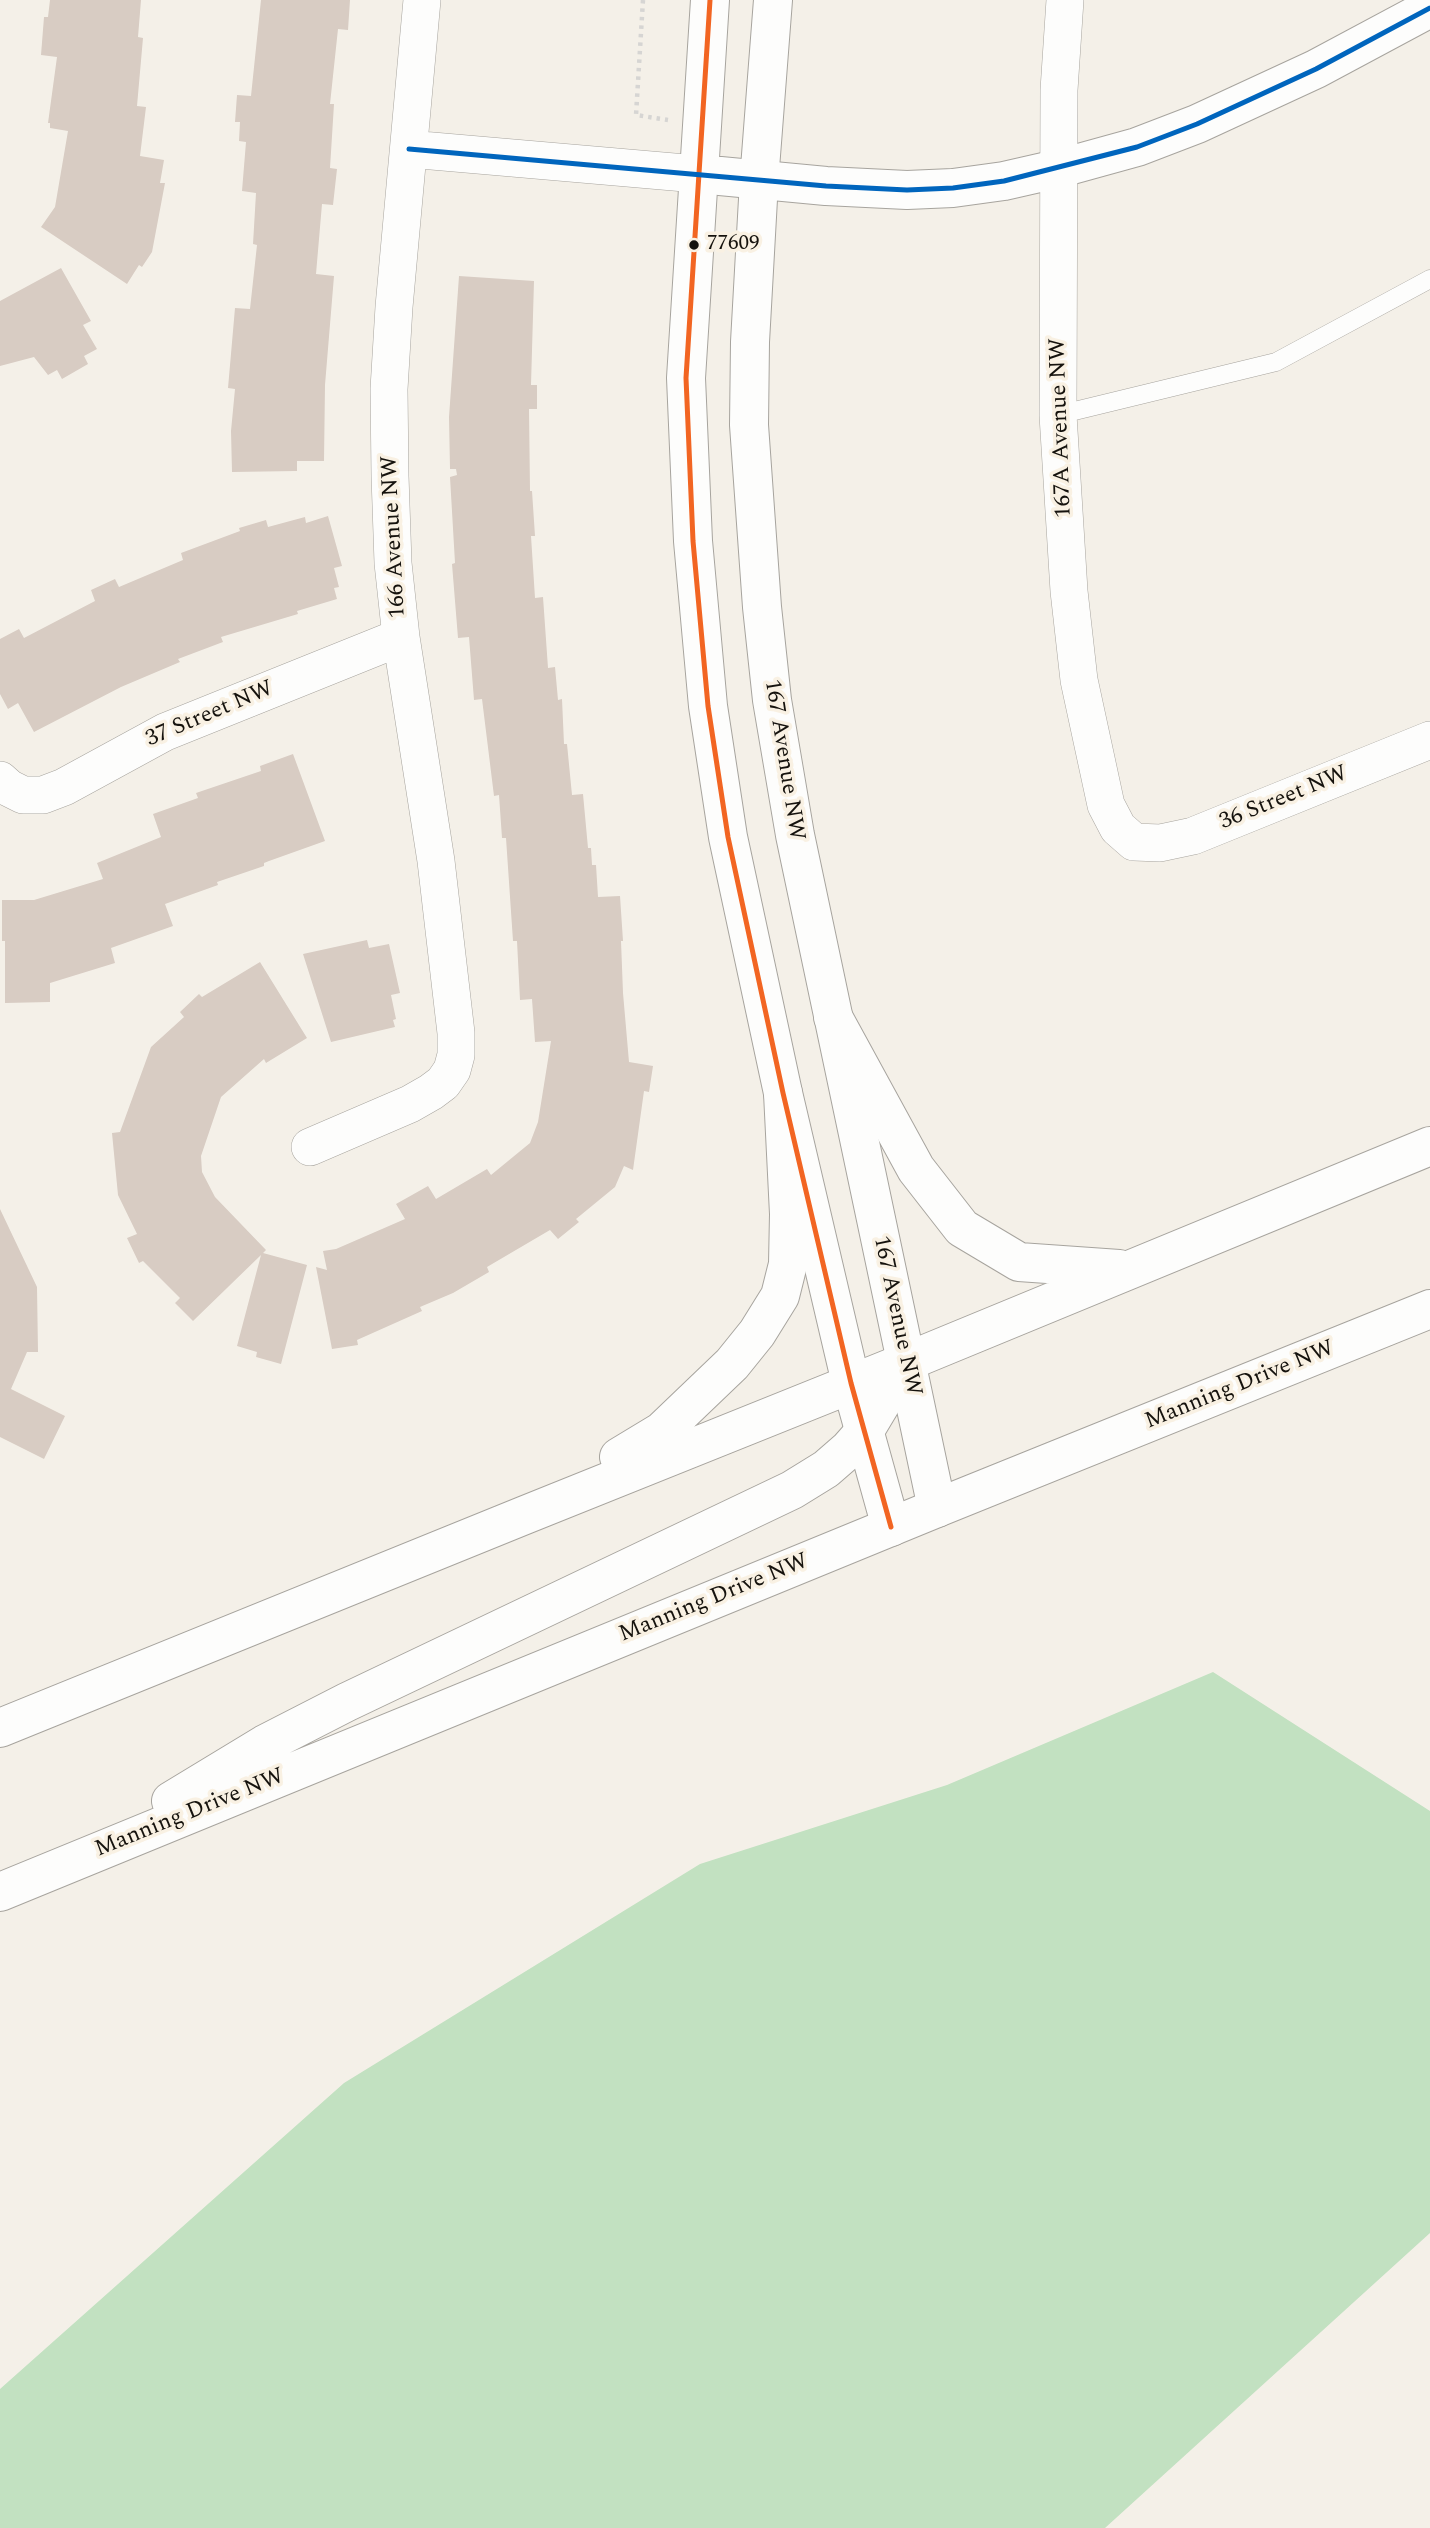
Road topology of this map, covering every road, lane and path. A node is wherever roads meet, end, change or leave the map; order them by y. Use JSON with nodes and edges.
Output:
{"nodes":[{"id":1,"x":422,"y":0,"type":"edge"},
{"id":2,"x":643,"y":0,"type":"edge"},
{"id":3,"x":710,"y":0,"type":"edge"},
{"id":4,"x":773,"y":0,"type":"edge"},
{"id":5,"x":1065,"y":0,"type":"edge"},
{"id":6,"x":1430,"y":8,"type":"edge"},
{"id":7,"x":636,"y":115,"type":"dead end"},
{"id":8,"x":409,"y":149,"type":"junction"},
{"id":9,"x":1061,"y":168,"type":"junction"},
{"id":10,"x":709,"y":175,"type":"junction"},
{"id":11,"x":759,"y":181,"type":"junction"},
{"id":12,"x":1430,"y":279,"type":"edge"},
{"id":13,"x":1058,"y":415,"type":"junction"},
{"id":14,"x":401,"y":637,"type":"junction"},
{"id":15,"x":1430,"y":740,"type":"edge"},
{"id":16,"x":12,"y":788,"type":"edge"},
{"id":17,"x":1134,"y":842,"type":"joint"},
{"id":18,"x":833,"y":1017,"type":"junction"},
{"id":19,"x":783,"y":1093,"type":"junction"},
{"id":20,"x":1430,"y":1146,"type":"edge"},
{"id":21,"x":310,"y":1147,"type":"dead end"},
{"id":22,"x":1129,"y":1269,"type":"junction"},
{"id":23,"x":1430,"y":1309,"type":"edge"},
{"id":24,"x":906,"y":1362,"type":"junction"},
{"id":25,"x":851,"y":1383,"type":"junction"},
{"id":26,"x":864,"y":1432,"type":"junction"},
{"id":27,"x":937,"y":1508,"type":"junction"},
{"id":28,"x":524,"y":1514,"type":"junction"},
{"id":29,"x":891,"y":1527,"type":"junction"},
{"id":30,"x":0,"y":1728,"type":"edge"},
{"id":31,"x":67,"y":1864,"type":"junction"},
{"id":32,"x":0,"y":1892,"type":"edge"}],
"edges":[{"from":1,"to":8,"type":"street","name":"166 Avenue NW"},
{"from":2,"to":7,"type":"path"},
{"from":3,"to":10,"type":"main road"},
{"from":4,"to":11,"type":"main road","name":"167 Avenue NW"},
{"from":5,"to":9,"type":"street","name":"167A Avenue NW"},
{"from":6,"to":9,"type":"main road"},
{"from":8,"to":10,"type":"street"},
{"from":8,"to":14,"type":"street","name":"166 Avenue NW"},
{"from":9,"to":11,"type":"main road"},
{"from":9,"to":13,"type":"street","name":"167A Avenue NW"},
{"from":10,"to":11,"type":"main road"},
{"from":10,"to":19,"type":"main road"},
{"from":11,"to":18,"type":"main road","name":"167 Avenue NW"},
{"from":12,"to":13,"type":"lane"},
{"from":13,"to":17,"type":"street","name":"167A Avenue NW"},
{"from":14,"to":16,"type":"street","name":"37 Street NW"},
{"from":14,"to":21,"type":"street","name":"166 Avenue NW"},
{"from":15,"to":17,"type":"street","name":"36 Street NW"},
{"from":18,"to":22,"type":"main road"},
{"from":18,"to":24,"type":"main road","name":"167 Avenue NW"},
{"from":19,"to":25,"type":"main road"},
{"from":19,"to":28,"type":"main road"},
{"from":20,"to":22,"type":"main road"},
{"from":22,"to":24,"type":"main road"},
{"from":23,"to":27,"type":"main road","name":"Manning Drive NW"},
{"from":24,"to":25,"type":"main road"},
{"from":24,"to":26,"type":"main road"},
{"from":24,"to":27,"type":"main road","name":"167 Avenue NW"},
{"from":25,"to":26,"type":"main road"},
{"from":25,"to":28,"type":"main road"},
{"from":26,"to":29,"type":"main road"},
{"from":26,"to":31,"type":"main road"},
{"from":27,"to":29,"type":"main road","name":"Manning Drive NW"},
{"from":28,"to":30,"type":"main road"},
{"from":29,"to":31,"type":"main road","name":"Manning Drive NW"},
{"from":31,"to":32,"type":"main road","name":"Manning Drive NW"}]}
